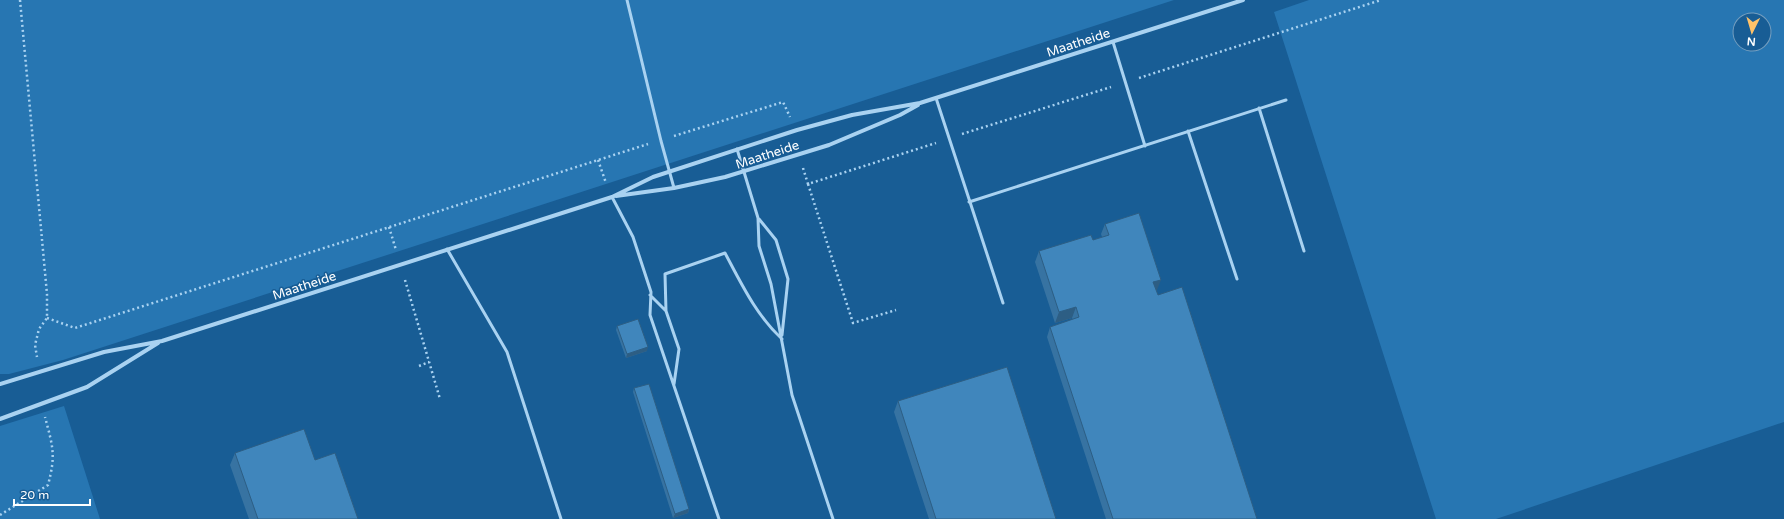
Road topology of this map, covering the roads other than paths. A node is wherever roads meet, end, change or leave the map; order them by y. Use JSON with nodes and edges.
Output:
{"nodes":[{"id":1,"x":627,"y":0,"type":"edge"},
{"id":2,"x":1243,"y":0,"type":"edge"},
{"id":3,"x":1113,"y":42,"type":"junction"},
{"id":4,"x":936,"y":98,"type":"junction"},
{"id":5,"x":1286,"y":100,"type":"dead end"},
{"id":6,"x":920,"y":104,"type":"junction"},
{"id":7,"x":1259,"y":108,"type":"junction"},
{"id":8,"x":1188,"y":131,"type":"junction"},
{"id":9,"x":1144,"y":146,"type":"junction"},
{"id":10,"x":737,"y":149,"type":"junction"},
{"id":11,"x":669,"y":171,"type":"junction"},
{"id":12,"x":744,"y":172,"type":"junction"},
{"id":13,"x":674,"y":188,"type":"junction"},
{"id":14,"x":612,"y":197,"type":"junction"},
{"id":15,"x":969,"y":202,"type":"junction"},
{"id":16,"x":758,"y":218,"type":"junction"},
{"id":17,"x":446,"y":249,"type":"junction"},
{"id":18,"x":1304,"y":250,"type":"dead end"},
{"id":19,"x":1237,"y":279,"type":"dead end"},
{"id":20,"x":650,"y":295,"type":"junction"},
{"id":21,"x":1003,"y":303,"type":"dead end"},
{"id":22,"x":666,"y":311,"type":"junction"},
{"id":23,"x":782,"y":339,"type":"junction"},
{"id":24,"x":162,"y":341,"type":"junction"},
{"id":25,"x":0,"y":384,"type":"edge"},
{"id":26,"x":674,"y":386,"type":"junction"},
{"id":27,"x":0,"y":419,"type":"edge"},
{"id":28,"x":561,"y":519,"type":"edge"},
{"id":29,"x":719,"y":519,"type":"edge"},
{"id":30,"x":834,"y":519,"type":"edge"}],
"edges":[{"from":1,"to":11,"type":"lane"},
{"from":2,"to":3,"type":"street","name":"Maatheide"},
{"from":3,"to":4,"type":"street","name":"Maatheide"},
{"from":3,"to":9,"type":"lane"},
{"from":4,"to":6,"type":"street","name":"Maatheide"},
{"from":4,"to":15,"type":"lane"},
{"from":5,"to":7,"type":"lane"},
{"from":6,"to":10,"type":"street","name":"Maatheide"},
{"from":6,"to":12,"type":"street","name":"Maatheide"},
{"from":7,"to":8,"type":"lane"},
{"from":7,"to":18,"type":"lane"},
{"from":8,"to":9,"type":"lane"},
{"from":8,"to":19,"type":"lane"},
{"from":9,"to":15,"type":"lane"},
{"from":10,"to":11,"type":"street","name":"Maatheide"},
{"from":10,"to":12,"type":"lane"},
{"from":11,"to":13,"type":"lane"},
{"from":11,"to":14,"type":"street","name":"Maatheide"},
{"from":12,"to":13,"type":"street","name":"Maatheide"},
{"from":12,"to":16,"type":"lane"},
{"from":13,"to":14,"type":"street","name":"Maatheide"},
{"from":14,"to":17,"type":"street","name":"Maatheide"},
{"from":14,"to":20,"type":"lane"},
{"from":15,"to":21,"type":"lane"},
{"from":16,"to":23,"type":"lane"},
{"from":16,"to":23,"type":"lane"},
{"from":17,"to":24,"type":"street","name":"Maatheide"},
{"from":17,"to":28,"type":"lane"},
{"from":20,"to":22,"type":"lane"},
{"from":20,"to":26,"type":"lane"},
{"from":22,"to":23,"type":"lane"},
{"from":22,"to":26,"type":"lane"},
{"from":23,"to":30,"type":"lane"},
{"from":24,"to":25,"type":"street","name":"Maatheide"},
{"from":24,"to":27,"type":"street"},
{"from":26,"to":29,"type":"lane"}]}
